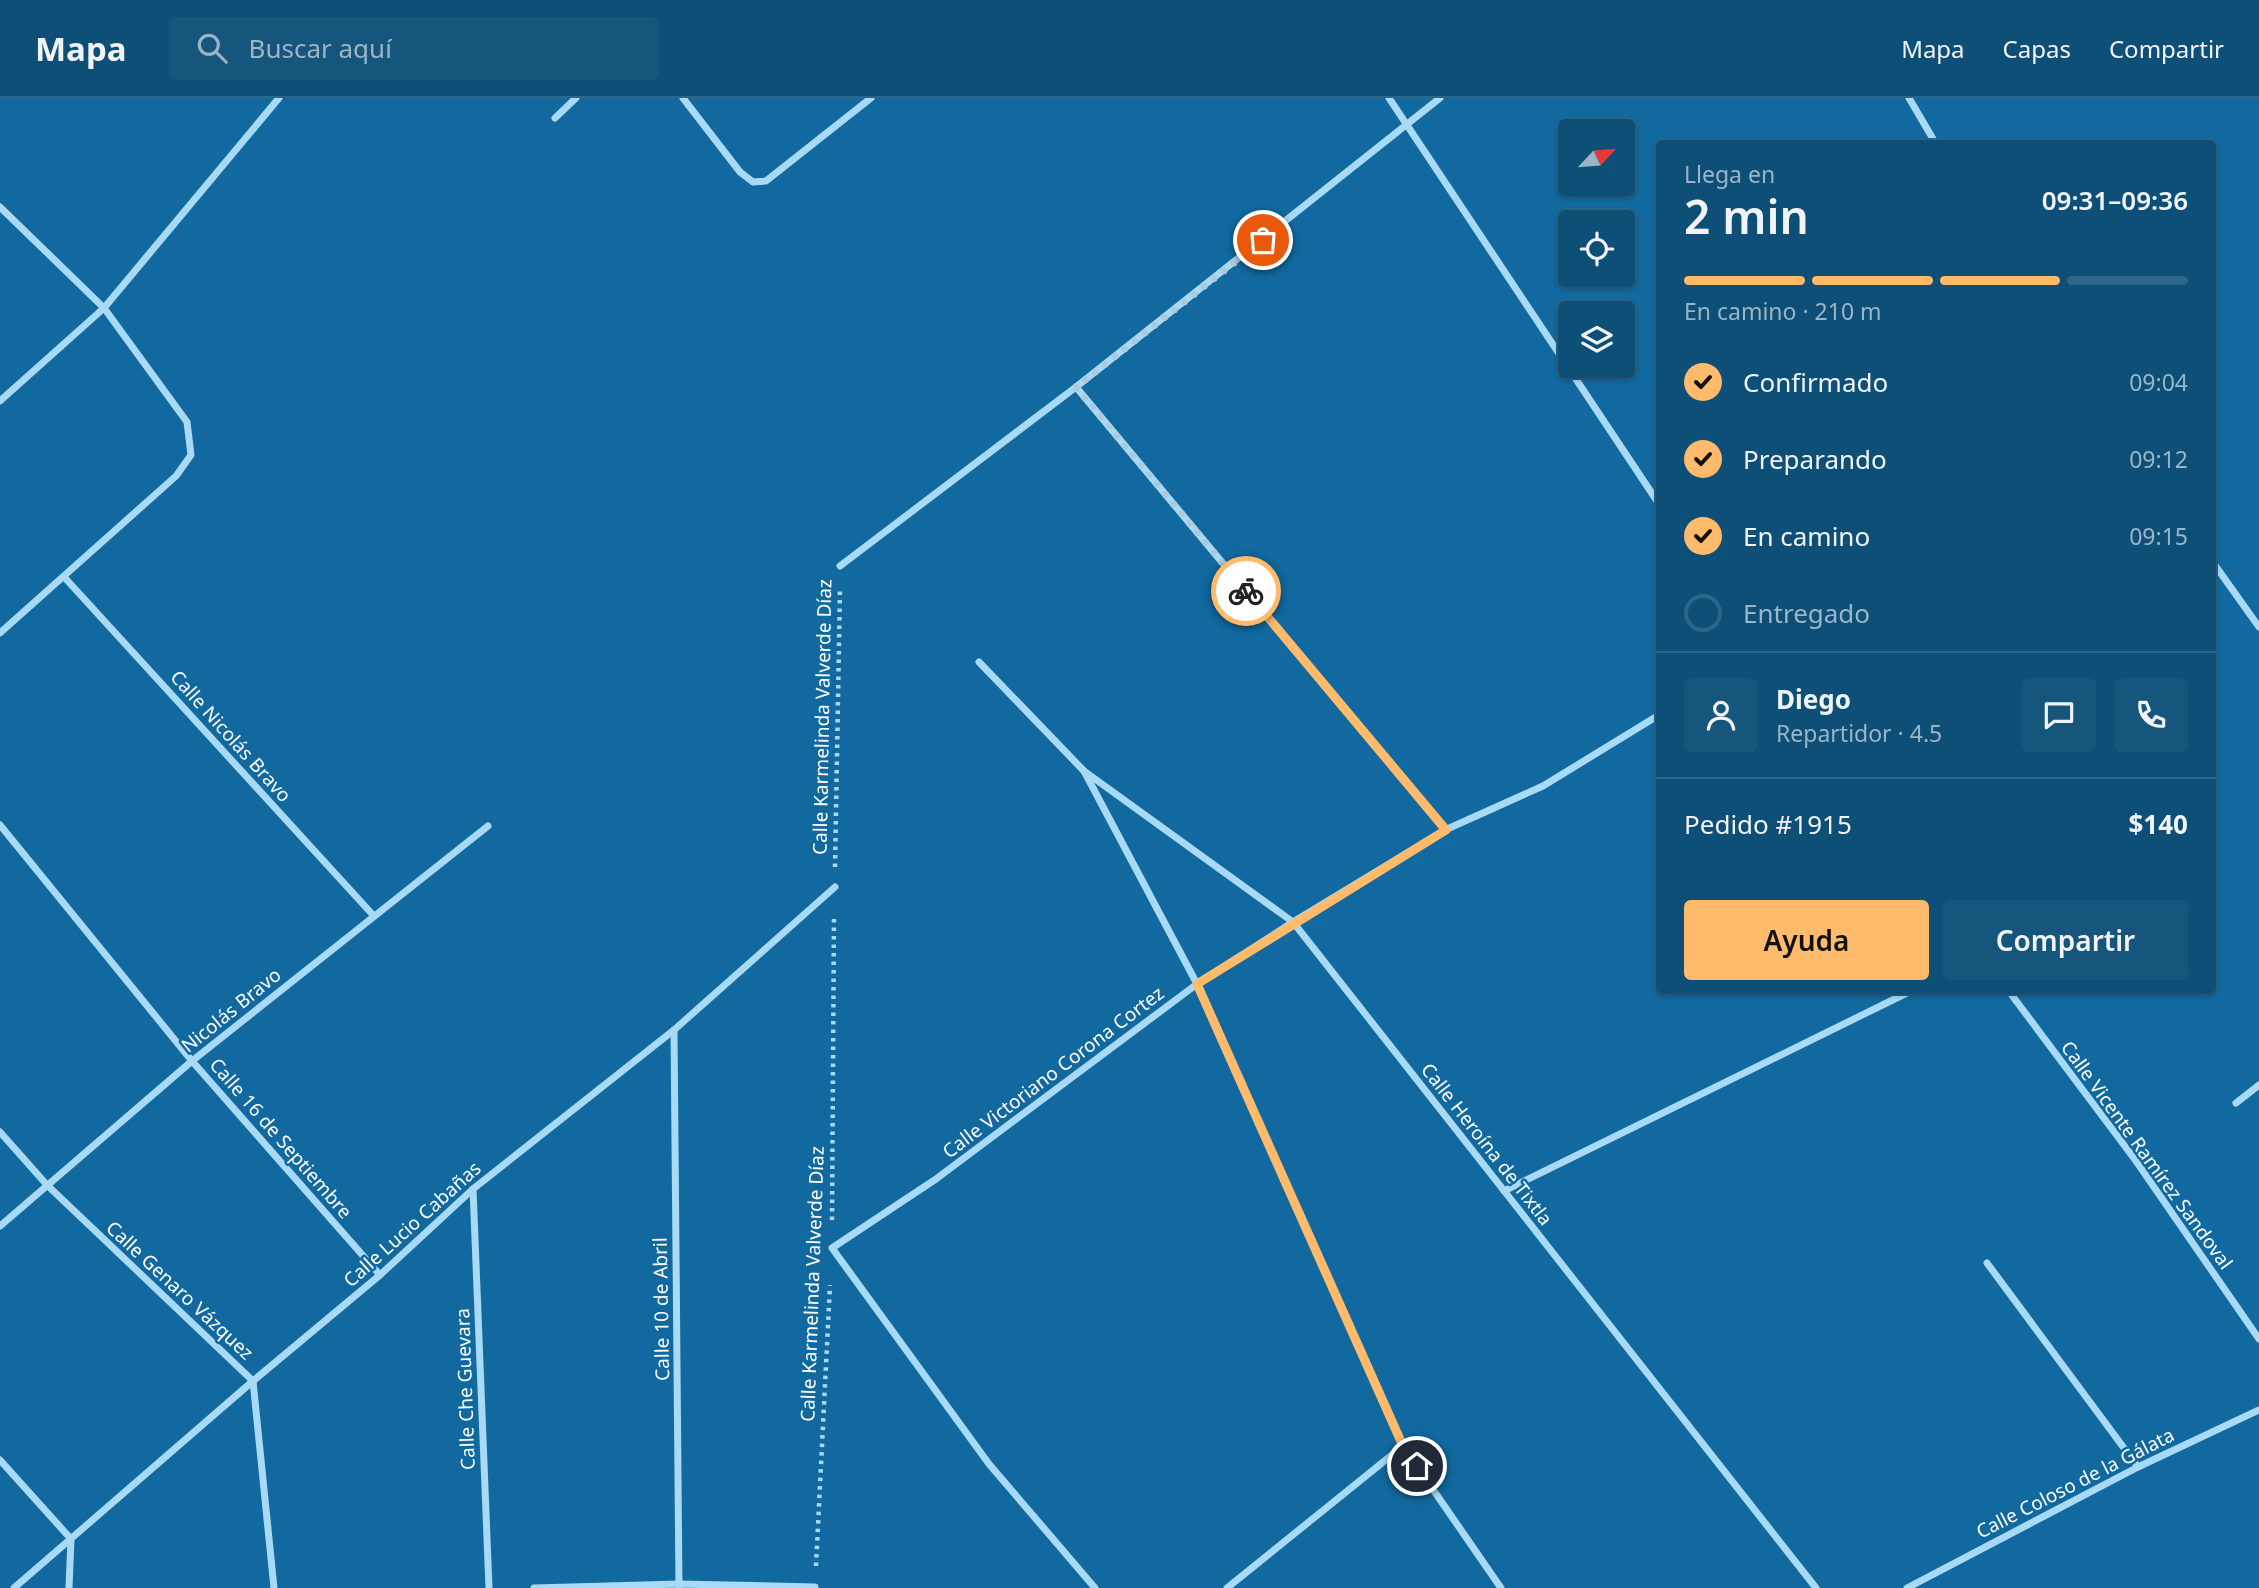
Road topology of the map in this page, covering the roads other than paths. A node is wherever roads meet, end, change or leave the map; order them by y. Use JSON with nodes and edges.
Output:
{"nodes":[{"id":1,"x":279,"y":98,"type":"edge"},
{"id":2,"x":576,"y":98,"type":"edge"},
{"id":3,"x":683,"y":98,"type":"edge"},
{"id":4,"x":871,"y":98,"type":"edge"},
{"id":5,"x":1389,"y":98,"type":"edge"},
{"id":6,"x":1440,"y":98,"type":"edge"},
{"id":7,"x":1909,"y":98,"type":"edge"},
{"id":8,"x":555,"y":118,"type":"dead end"},
{"id":9,"x":1408,"y":126,"type":"junction"},
{"id":10,"x":1934,"y":140,"type":"edge"},
{"id":11,"x":0,"y":207,"type":"edge"},
{"id":12,"x":104,"y":308,"type":"junction"},
{"id":13,"x":1076,"y":387,"type":"junction"},
{"id":14,"x":0,"y":401,"type":"edge"},
{"id":15,"x":1656,"y":499,"type":"edge"},
{"id":16,"x":840,"y":566,"type":"road end"},
{"id":17,"x":2216,"y":567,"type":"edge"},
{"id":18,"x":65,"y":578,"type":"junction"},
{"id":19,"x":2259,"y":627,"type":"edge"},
{"id":20,"x":0,"y":633,"type":"edge"},
{"id":21,"x":979,"y":662,"type":"dead end"},
{"id":22,"x":1656,"y":717,"type":"edge"},
{"id":23,"x":1084,"y":771,"type":"junction"},
{"id":24,"x":0,"y":824,"type":"edge"},
{"id":25,"x":488,"y":825,"type":"dead end"},
{"id":26,"x":1446,"y":830,"type":"junction"},
{"id":27,"x":835,"y":887,"type":"road end"},
{"id":28,"x":373,"y":915,"type":"junction"},
{"id":29,"x":1293,"y":922,"type":"junction"},
{"id":30,"x":1197,"y":984,"type":"junction"},
{"id":31,"x":1905,"y":994,"type":"edge"},
{"id":32,"x":2011,"y":994,"type":"edge"},
{"id":33,"x":674,"y":1030,"type":"junction"},
{"id":34,"x":192,"y":1061,"type":"junction"},
{"id":35,"x":2259,"y":1085,"type":"edge"},
{"id":36,"x":2236,"y":1103,"type":"dead end"},
{"id":37,"x":0,"y":1132,"type":"edge"},
{"id":38,"x":47,"y":1185,"type":"junction"},
{"id":39,"x":473,"y":1189,"type":"junction"},
{"id":40,"x":1504,"y":1191,"type":"junction"},
{"id":41,"x":0,"y":1226,"type":"edge"},
{"id":42,"x":1987,"y":1263,"type":"dead end"},
{"id":43,"x":380,"y":1275,"type":"junction"},
{"id":44,"x":2259,"y":1339,"type":"edge"},
{"id":45,"x":253,"y":1381,"type":"junction"},
{"id":46,"x":2259,"y":1410,"type":"edge"},
{"id":47,"x":1403,"y":1446,"type":"junction"},
{"id":48,"x":0,"y":1460,"type":"edge"},
{"id":49,"x":2138,"y":1467,"type":"junction"},
{"id":50,"x":71,"y":1539,"type":"junction"},
{"id":51,"x":1918,"y":1585,"type":"edge"},
{"id":52,"x":679,"y":1586,"type":"edge"},
{"id":53,"x":815,"y":1587,"type":"edge"},
{"id":54,"x":14,"y":1588,"type":"edge"},
{"id":55,"x":69,"y":1588,"type":"edge"},
{"id":56,"x":274,"y":1588,"type":"edge"},
{"id":57,"x":489,"y":1588,"type":"edge"},
{"id":58,"x":534,"y":1588,"type":"edge"},
{"id":59,"x":1095,"y":1588,"type":"edge"},
{"id":60,"x":1227,"y":1588,"type":"edge"},
{"id":61,"x":1501,"y":1588,"type":"edge"},
{"id":62,"x":1816,"y":1588,"type":"edge"},
{"id":63,"x":1907,"y":1588,"type":"edge"}],
"edges":[{"from":1,"to":12,"type":"street"},
{"from":2,"to":8,"type":"street"},
{"from":3,"to":4,"type":"street"},
{"from":5,"to":9,"type":"street"},
{"from":6,"to":9,"type":"street","name":"Calle Karmelinda Valverde Díaz"},
{"from":7,"to":10,"type":"street"},
{"from":9,"to":13,"type":"street","name":"Calle Karmelinda Valverde Díaz"},
{"from":9,"to":15,"type":"street"},
{"from":11,"to":12,"type":"street"},
{"from":12,"to":14,"type":"street"},
{"from":12,"to":18,"type":"street"},
{"from":13,"to":16,"type":"street","name":"Calle Karmelinda Valverde Díaz"},
{"from":13,"to":26,"type":"street"},
{"from":17,"to":19,"type":"street"},
{"from":18,"to":20,"type":"street"},
{"from":18,"to":28,"type":"street","name":"Calle Nicolás Bravo"},
{"from":21,"to":23,"type":"street"},
{"from":22,"to":26,"type":"street","name":"Calle Victoriano Corona Cortez"},
{"from":23,"to":29,"type":"street","name":"Calle Heroína de Tixtla"},
{"from":23,"to":30,"type":"street"},
{"from":24,"to":34,"type":"street","name":"Calle 16 de Septiembre"},
{"from":25,"to":28,"type":"street","name":"Nicolás Bravo"},
{"from":26,"to":29,"type":"street","name":"Calle Victoriano Corona Cortez"},
{"from":27,"to":33,"type":"street","name":"Calle Lucio Cabañas"},
{"from":28,"to":34,"type":"street","name":"Nicolás Bravo"},
{"from":29,"to":30,"type":"street","name":"Calle Victoriano Corona Cortez"},
{"from":29,"to":40,"type":"street","name":"Calle Heroína de Tixtla"},
{"from":30,"to":47,"type":"street"},
{"from":30,"to":59,"type":"street","name":"Calle Victoriano Corona Cortez"},
{"from":31,"to":40,"type":"street"},
{"from":32,"to":44,"type":"street","name":"Calle Vicente Ramírez Sandoval"},
{"from":33,"to":39,"type":"street","name":"Calle Lucio Cabañas"},
{"from":33,"to":52,"type":"street","name":"Calle 10 de Abril"},
{"from":34,"to":38,"type":"street","name":"Nicolás Bravo"},
{"from":34,"to":43,"type":"street","name":"Calle 16 de Septiembre"},
{"from":35,"to":36,"type":"street"},
{"from":37,"to":38,"type":"street","name":"Calle Genaro Vázquez"},
{"from":38,"to":41,"type":"street","name":"Nicolás Bravo"},
{"from":38,"to":45,"type":"street","name":"Calle Genaro Vázquez"},
{"from":39,"to":43,"type":"street","name":"Calle Lucio Cabañas"},
{"from":39,"to":57,"type":"street","name":"Calle Che Guevara"},
{"from":40,"to":62,"type":"street","name":"Calle Heroína de Tixtla"},
{"from":42,"to":49,"type":"street"},
{"from":43,"to":45,"type":"street","name":"Calle Lucio Cabañas"},
{"from":45,"to":50,"type":"street","name":"Calle Lucio Cabañas"},
{"from":45,"to":56,"type":"street","name":"Calle Genaro Vázquez"},
{"from":46,"to":49,"type":"street","name":"Calle Coloso de la Gálata"},
{"from":47,"to":60,"type":"street"},
{"from":47,"to":61,"type":"street"},
{"from":48,"to":50,"type":"street"},
{"from":49,"to":51,"type":"street","name":"Calle Coloso de la Gálata"},
{"from":50,"to":54,"type":"street","name":"Calle Lucio Cabañas"},
{"from":50,"to":55,"type":"street"},
{"from":51,"to":63,"type":"street","name":"Calle Coloso de la Gálata"},
{"from":52,"to":53,"type":"street"},
{"from":52,"to":58,"type":"street"}]}
